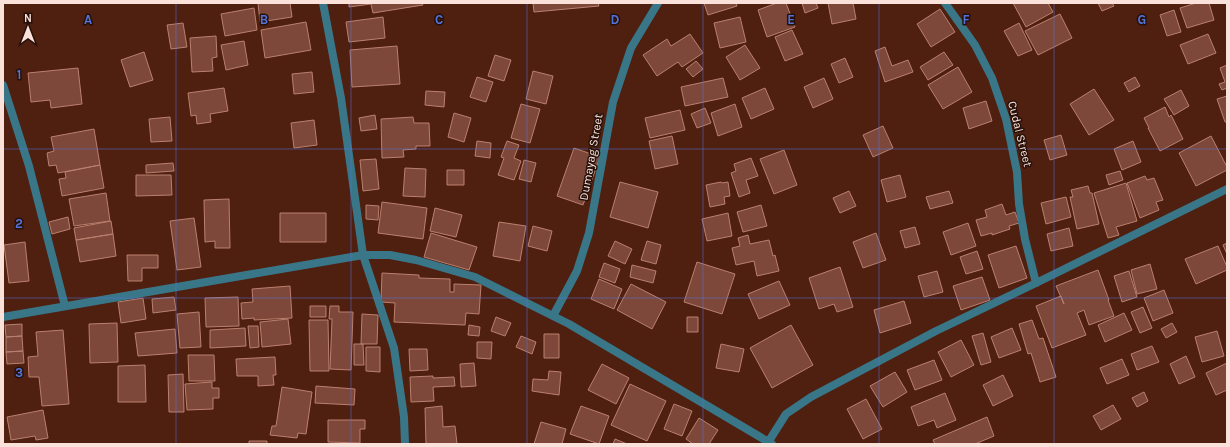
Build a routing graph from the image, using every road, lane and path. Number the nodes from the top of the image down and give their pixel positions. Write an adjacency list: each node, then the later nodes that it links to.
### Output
1 (323, 3): 6 (street)
2 (658, 3): 9 (street, Dumayag Street)
3 (945, 3): 7 (street, Cudal Street)
4 (3, 85): 8 (street)
5 (1227, 189): 7 (street)
6 (363, 254): 8 (street); 9 (street); 12 (street)
7 (1036, 284): 11 (street)
8 (65, 306): 10 (street)
9 (553, 316): 11 (street)
10 (3, 317)
11 (769, 443)
12 (405, 444)

